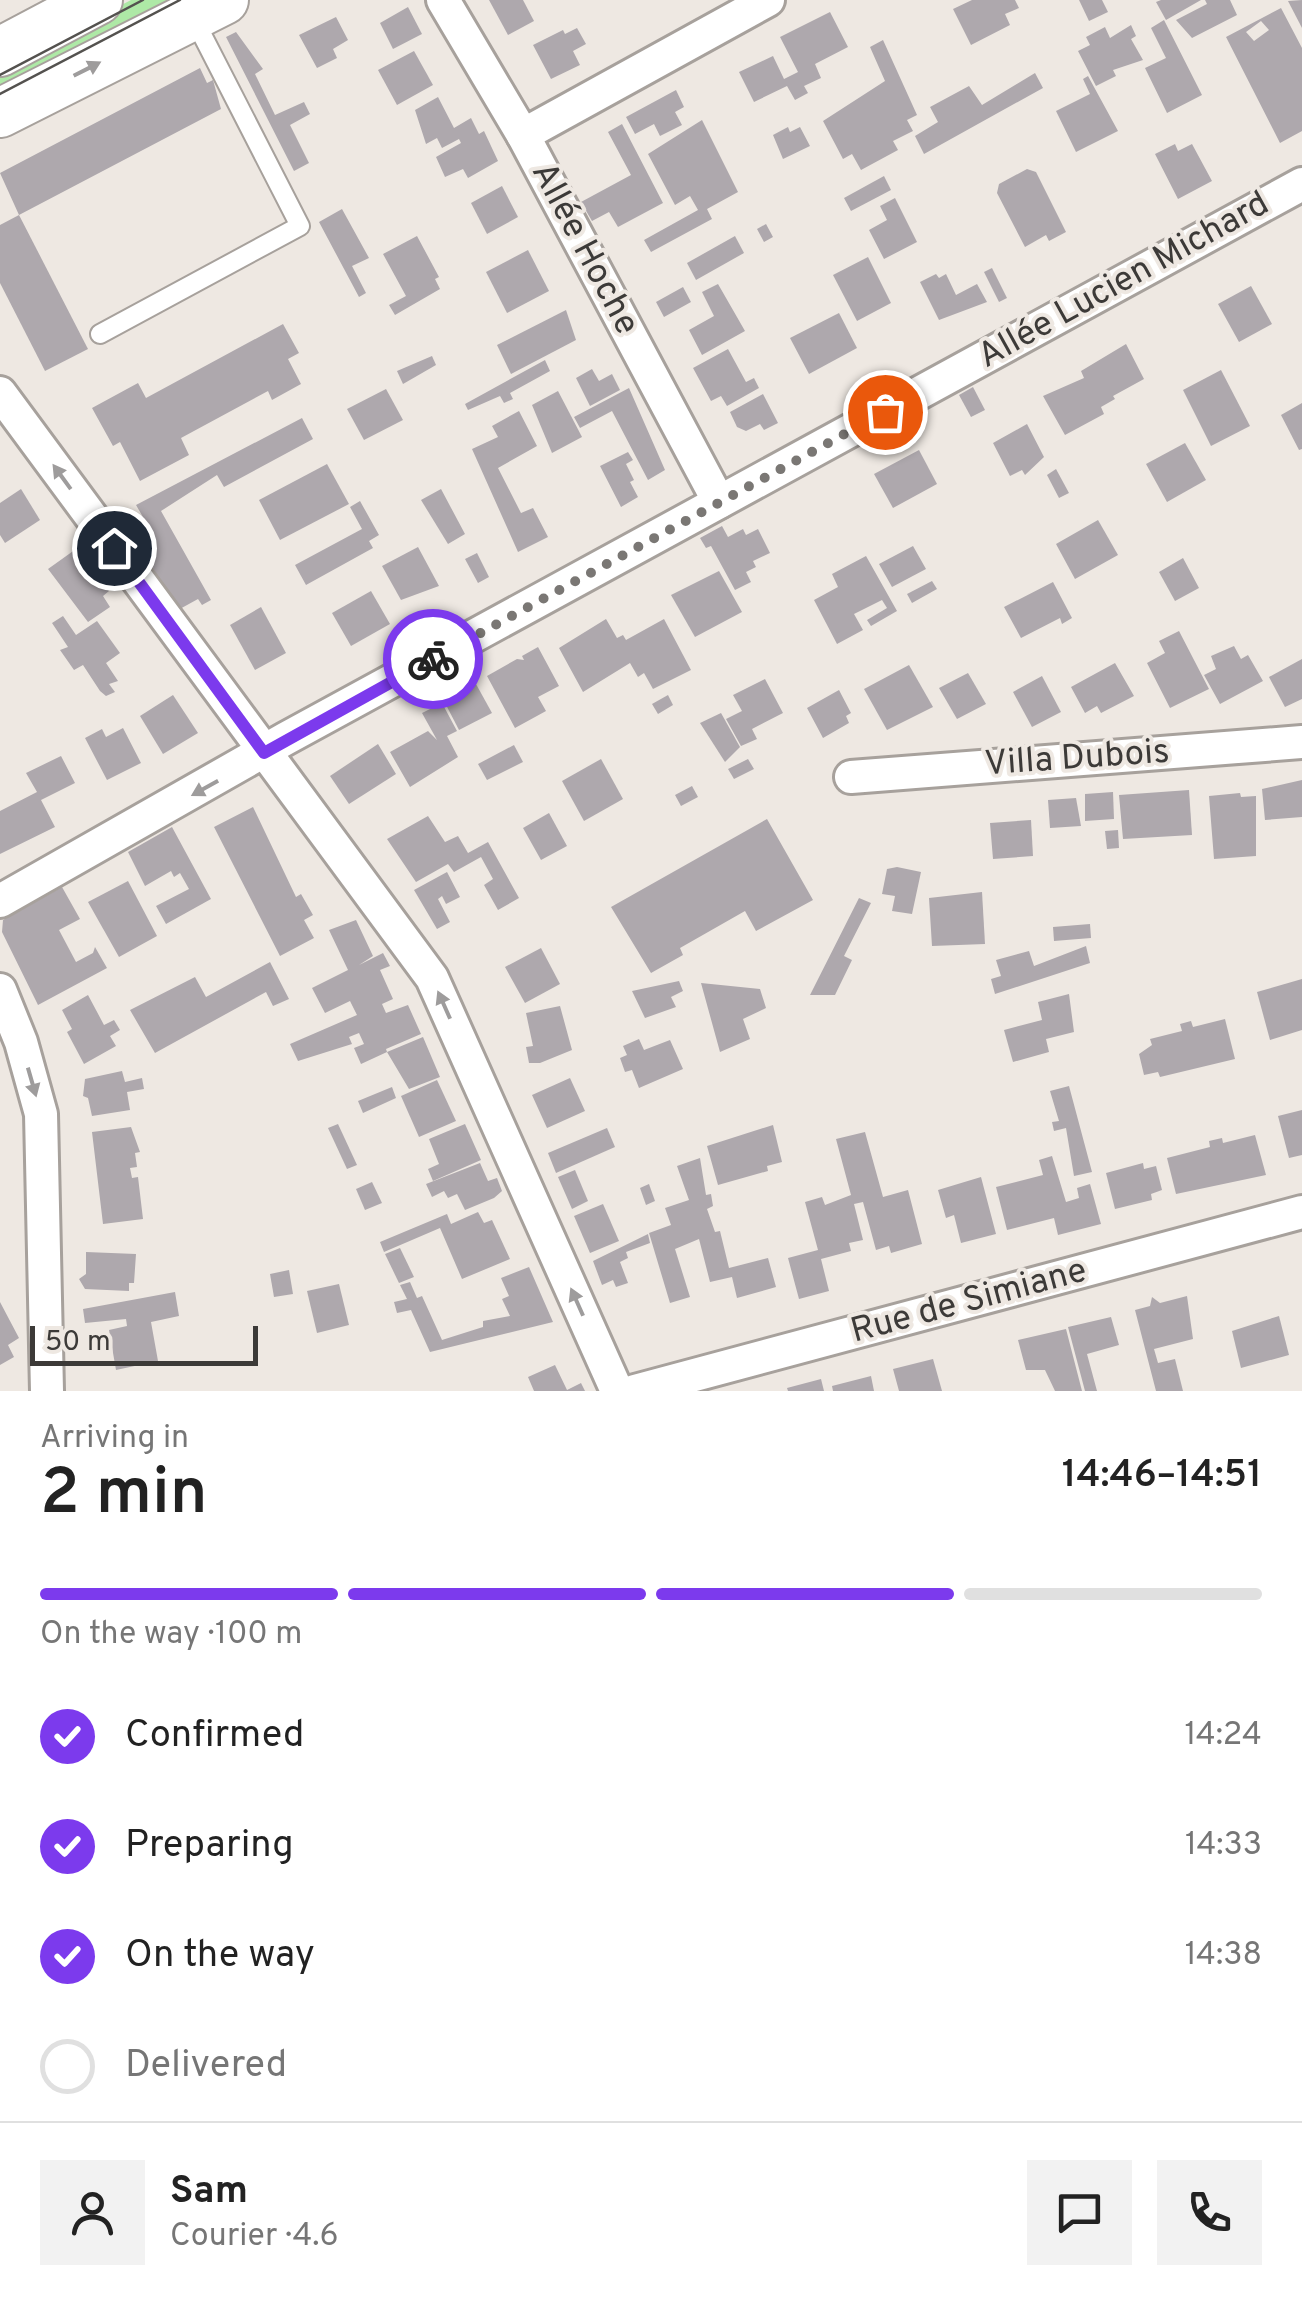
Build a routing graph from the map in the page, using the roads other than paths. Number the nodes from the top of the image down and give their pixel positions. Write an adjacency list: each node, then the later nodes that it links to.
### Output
1 (98, 0): 5 (main road)
2 (443, 0): 7 (street, Allée Hoche)
3 (768, 0): 7 (street)
4 (208, 8): 6 (main road, one-way to 4); 9 (lane)
5 (0, 52)
6 (0, 113)
7 (523, 135): 11 (street, Allée Hoche)
8 (1302, 184): 11 (street, Allée Lucien Michard)
9 (100, 334)
10 (0, 392): 13 (street, one-way to 10)
11 (719, 502): 13 (street, Allée Lucien Michard)
12 (1302, 742): 14 (street, Villa Dubois)
13 (264, 753): 15 (street, Allée Lucien Michard, one-way to 15); 19 (street, one-way to 13)
14 (851, 776)
15 (0, 900)
16 (0, 990): 18 (street, one-way to 18)
17 (1302, 1212): 20 (street, Rue de Simiane)
18 (48, 1391)
19 (617, 1391)
20 (635, 1391)

